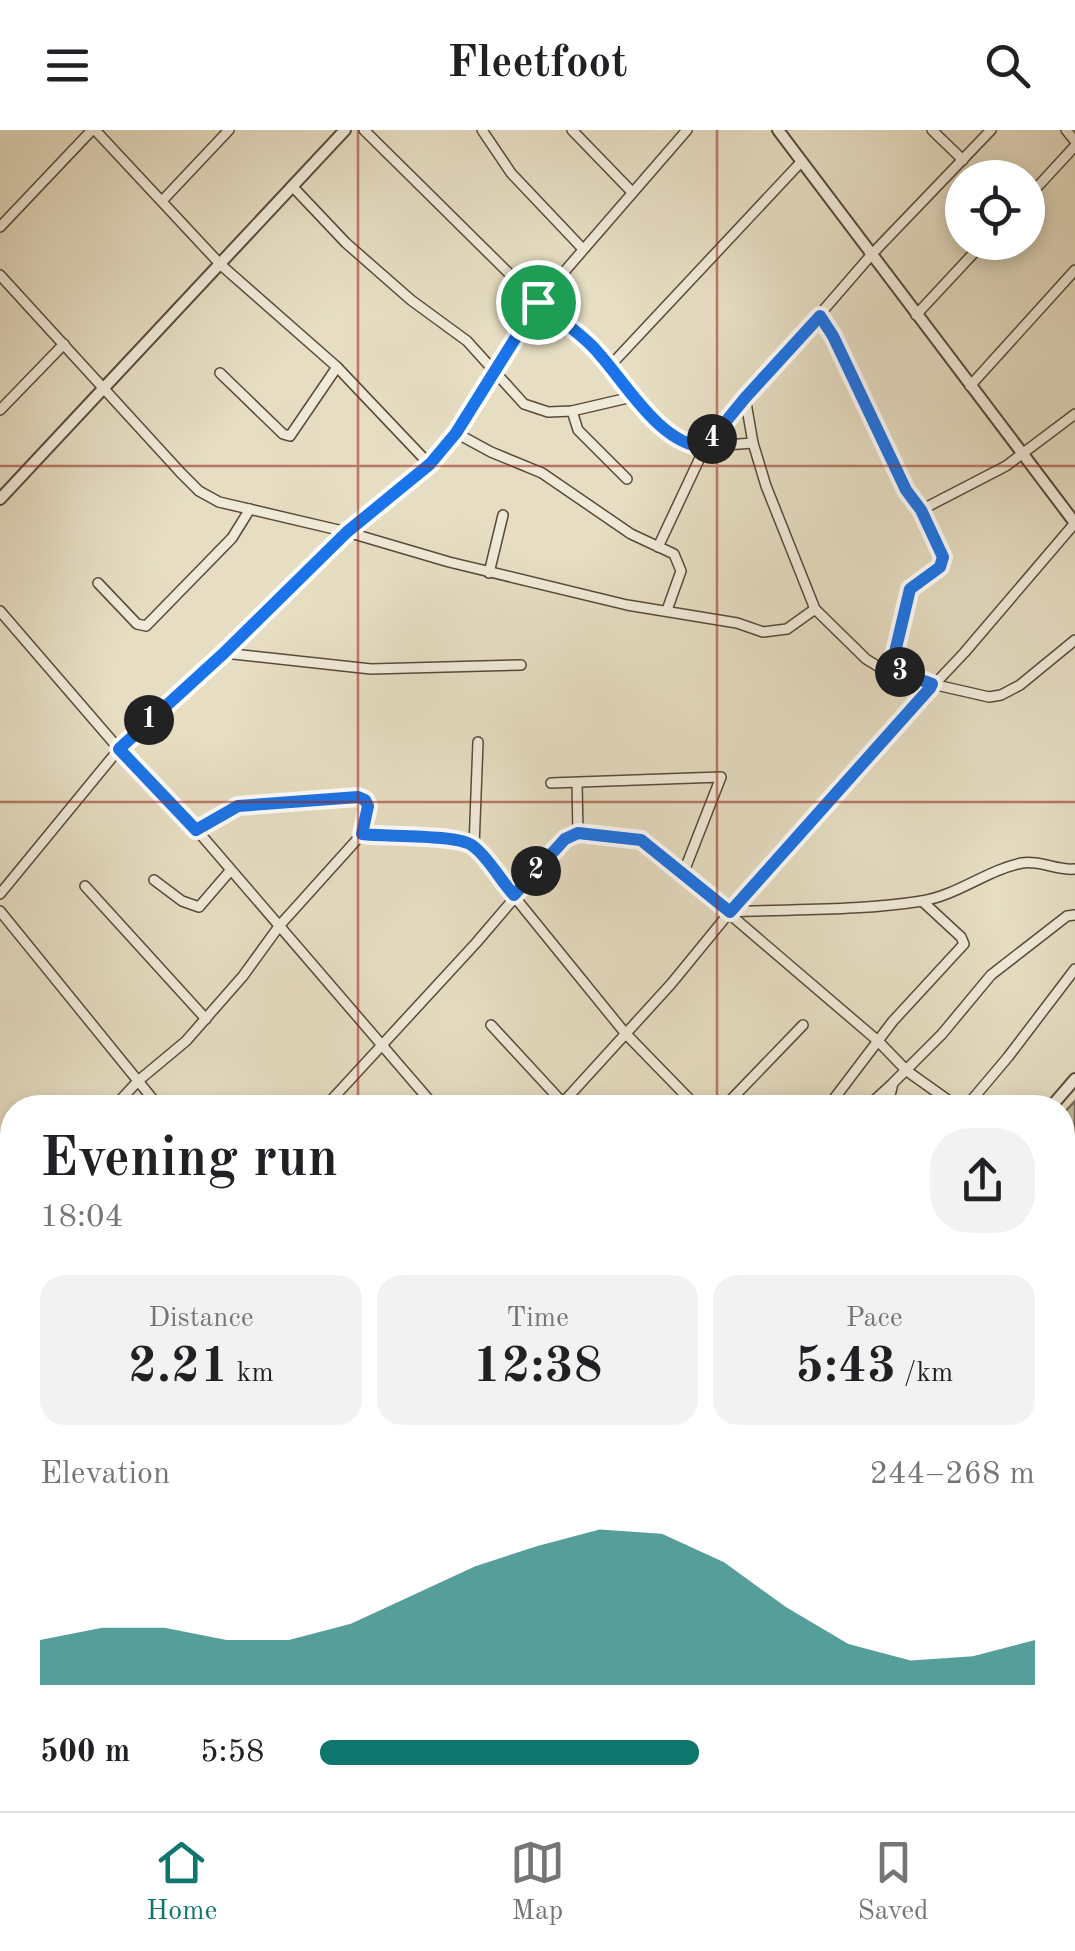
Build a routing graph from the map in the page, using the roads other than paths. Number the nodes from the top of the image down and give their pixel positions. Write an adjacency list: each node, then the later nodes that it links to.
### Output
1 (94, 130): 19 (street); 20 (street)
2 (229, 130): 19 (street)
3 (345, 130): 17 (street)
4 (364, 130): 27 (street)
5 (482, 130): 21 (street)
6 (572, 130): 18 (street)
7 (686, 130): 18 (street)
8 (778, 130): 14 (street)
9 (932, 130): 13 (street)
10 (991, 130): 13 (street)
11 (1066, 130): 12 (street)
12 (1075, 144): 15 (street)
13 (963, 160)
14 (802, 161): 22 (street); 32 (street)
15 (1045, 178)
16 (945, 179): 22 (street)
17 (292, 186): 24 (street); 33 (street)
18 (632, 192): 21 (street)
19 (162, 201): 24 (street)
20 (0, 227)
21 (582, 248): 27 (street)
22 (872, 254): 28 (street); 29 (street)
23 (967, 260): 28 (street)
24 (220, 264): 31 (street); 36 (street)
25 (1075, 270): 35 (street)
26 (0, 275): 30 (street)
27 (538, 302): 32 (street); 33 (street)
28 (916, 315): 35 (street)
29 (820, 316): 38 (street); 50 (street)
30 (64, 344): 36 (street); 39 (street)
31 (337, 367): 34 (street); 46 (street)
32 (609, 367): 37 (street)
33 (494, 369): 40 (street); 42 (street)
34 (220, 373)
35 (970, 386): 45 (street)
36 (104, 388): 48 (street); 49 (street)
37 (632, 397): 40 (street); 44 (street)
38 (745, 398): 43 (street); 44 (street)
39 (0, 410)
40 (572, 412): 47 (street)
41 (1075, 414): 45 (street)
42 (456, 433): 46 (street); 54 (street)
43 (753, 443): 44 (street); 57 (street)
44 (705, 447): 54 (street)
45 (1022, 455): 50 (street); 52 (street)
46 (430, 464): 53 (street)
47 (628, 479)
48 (0, 499)
49 (250, 509): 53 (street); 56 (street)
50 (921, 510): 63 (street)
51 (503, 515): 55 (street)
52 (1075, 523): 64 (street)
53 (347, 532): 55 (street); 61 (street)
54 (658, 548): 58 (street)
55 (489, 572): 58 (street)
56 (98, 583)
57 (815, 609): 58 (street); 63 (street)
58 (668, 610)
59 (0, 612): 66 (street)
60 (1075, 640): 64 (street)
61 (224, 653): 62 (street); 66 (street)
62 (522, 665)
63 (891, 669): 64 (street)
64 (932, 684): 82 (street)
65 (478, 742): 72 (street)
66 (119, 749): 69 (street); 78 (street)
67 (577, 782): 68 (street); 70 (street); 75 (street)
68 (551, 783)
69 (196, 830): 71 (street); 74 (street)
70 (578, 833): 75 (street); 79 (street)
71 (362, 834): 72 (street); 84 (street)
72 (474, 847): 79 (street)
73 (1075, 869): 80 (street)
74 (230, 870): 76 (street); 84 (street)
75 (683, 874): 82 (street)
76 (154, 880)
77 (85, 886): 86 (street)
78 (0, 894)
79 (514, 895): 89 (street); 91 (street)
80 (922, 901): 82 (street); 90 (street)
81 (0, 911): 93 (street)
82 (730, 912): 89 (street); 90 (street)
83 (1075, 915): 92 (street)
84 (280, 926): 86 (street); 91 (street)
85 (1075, 969): 107 (street)
86 (206, 1018): 93 (street)
87 (491, 1025): 99 (street)
88 (803, 1025): 102 (street)
89 (625, 1033): 100 (street); 101 (street)
90 (878, 1041): 92 (street); 103 (street)
91 (382, 1044): 97 (street); 98 (street)
92 (907, 1071): 94 (street); 106 (street)
93 (138, 1080): 95 (street); 96 (street)
94 (893, 1084): 104 (street); 105 (street)
95 (125, 1095)
96 (150, 1095)
97 (336, 1095)
98 (425, 1095)
99 (551, 1095)
100 (569, 1095)
101 (684, 1095)
102 (736, 1095)
103 (837, 1095)
104 (881, 1095)
105 (890, 1095)
106 (943, 1095)
107 (974, 1095)

